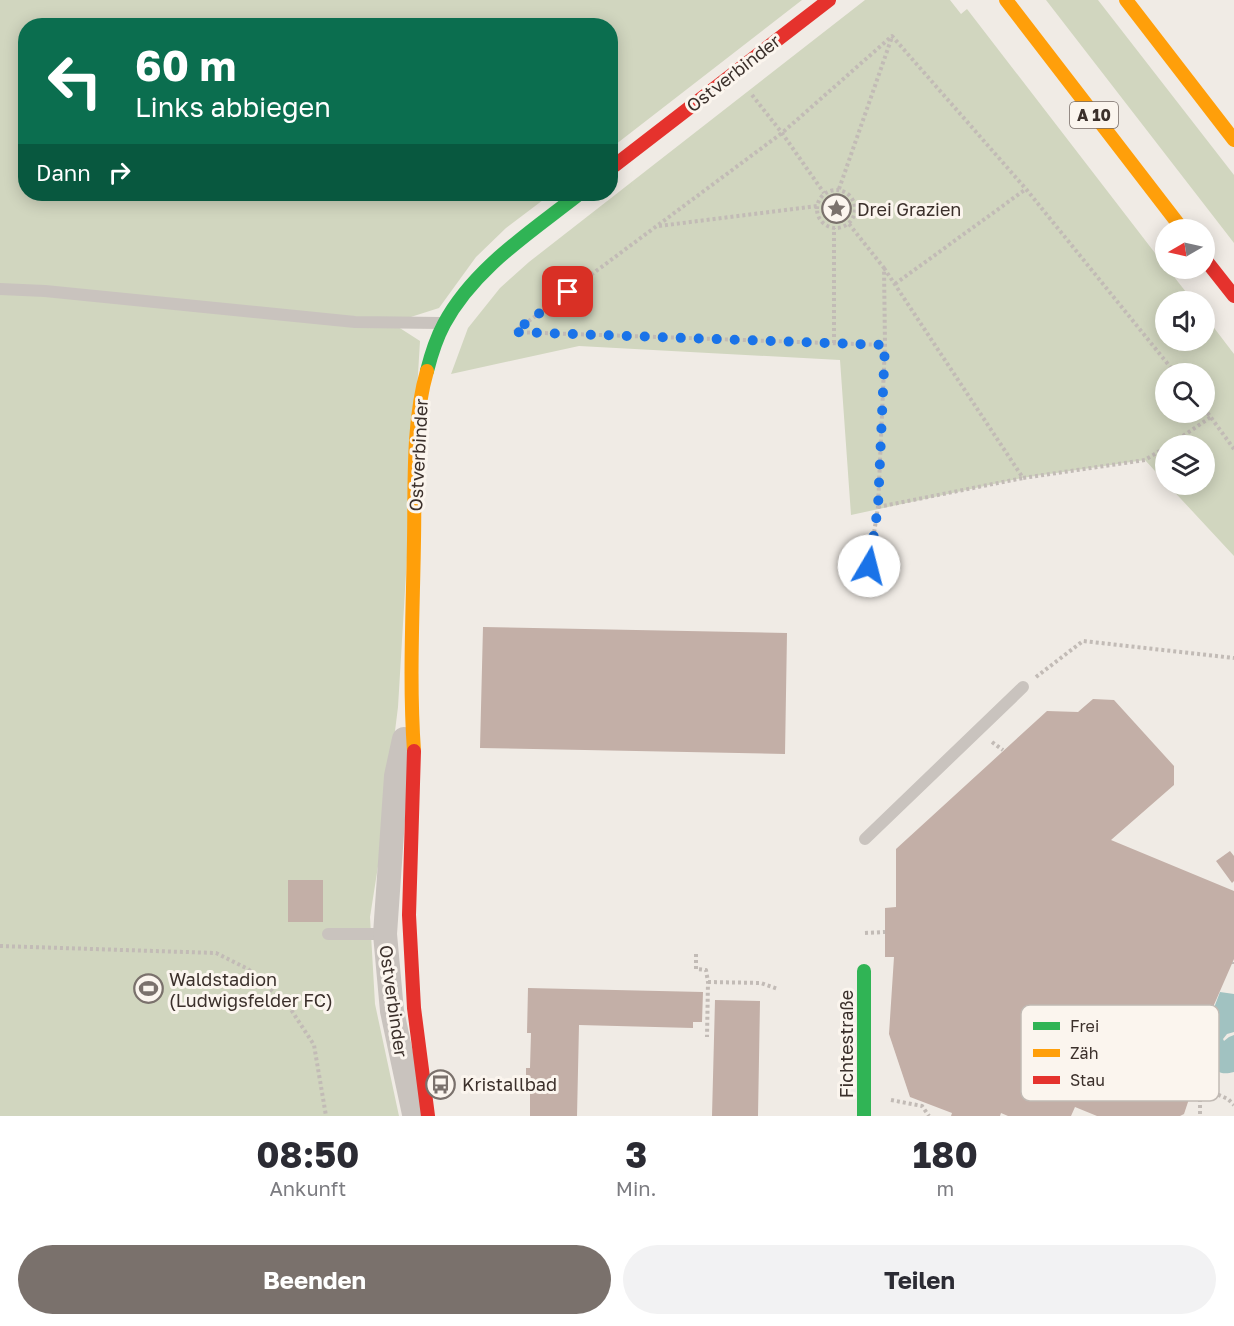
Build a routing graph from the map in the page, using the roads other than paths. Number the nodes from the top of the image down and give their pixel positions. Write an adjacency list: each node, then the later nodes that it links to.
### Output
1 (829, 0): 5 (main road, Ostverbinder)
2 (1006, 0): 7 (main road, A 10)
3 (1126, 0): 4 (main road)
4 (1234, 140)
5 (618, 163)
6 (570, 201): 11 (main road, Ostverbinder)
7 (1175, 219)
8 (1215, 272): 10 (main road)
9 (0, 289): 11 (lane)
10 (1234, 296)
11 (444, 323): 13 (main road, Ostverbinder)
12 (1023, 687): 14 (lane)
13 (411, 707): 16 (street, Ostverbinder); 19 (main road, Ostverbinder)
14 (865, 838)
15 (328, 934): 16 (lane)
16 (385, 934): 18 (street, Ostverbinder)
17 (864, 972): 20 (main road, Fichtestraße)
18 (414, 1116)
19 (428, 1116)
20 (864, 1116)

